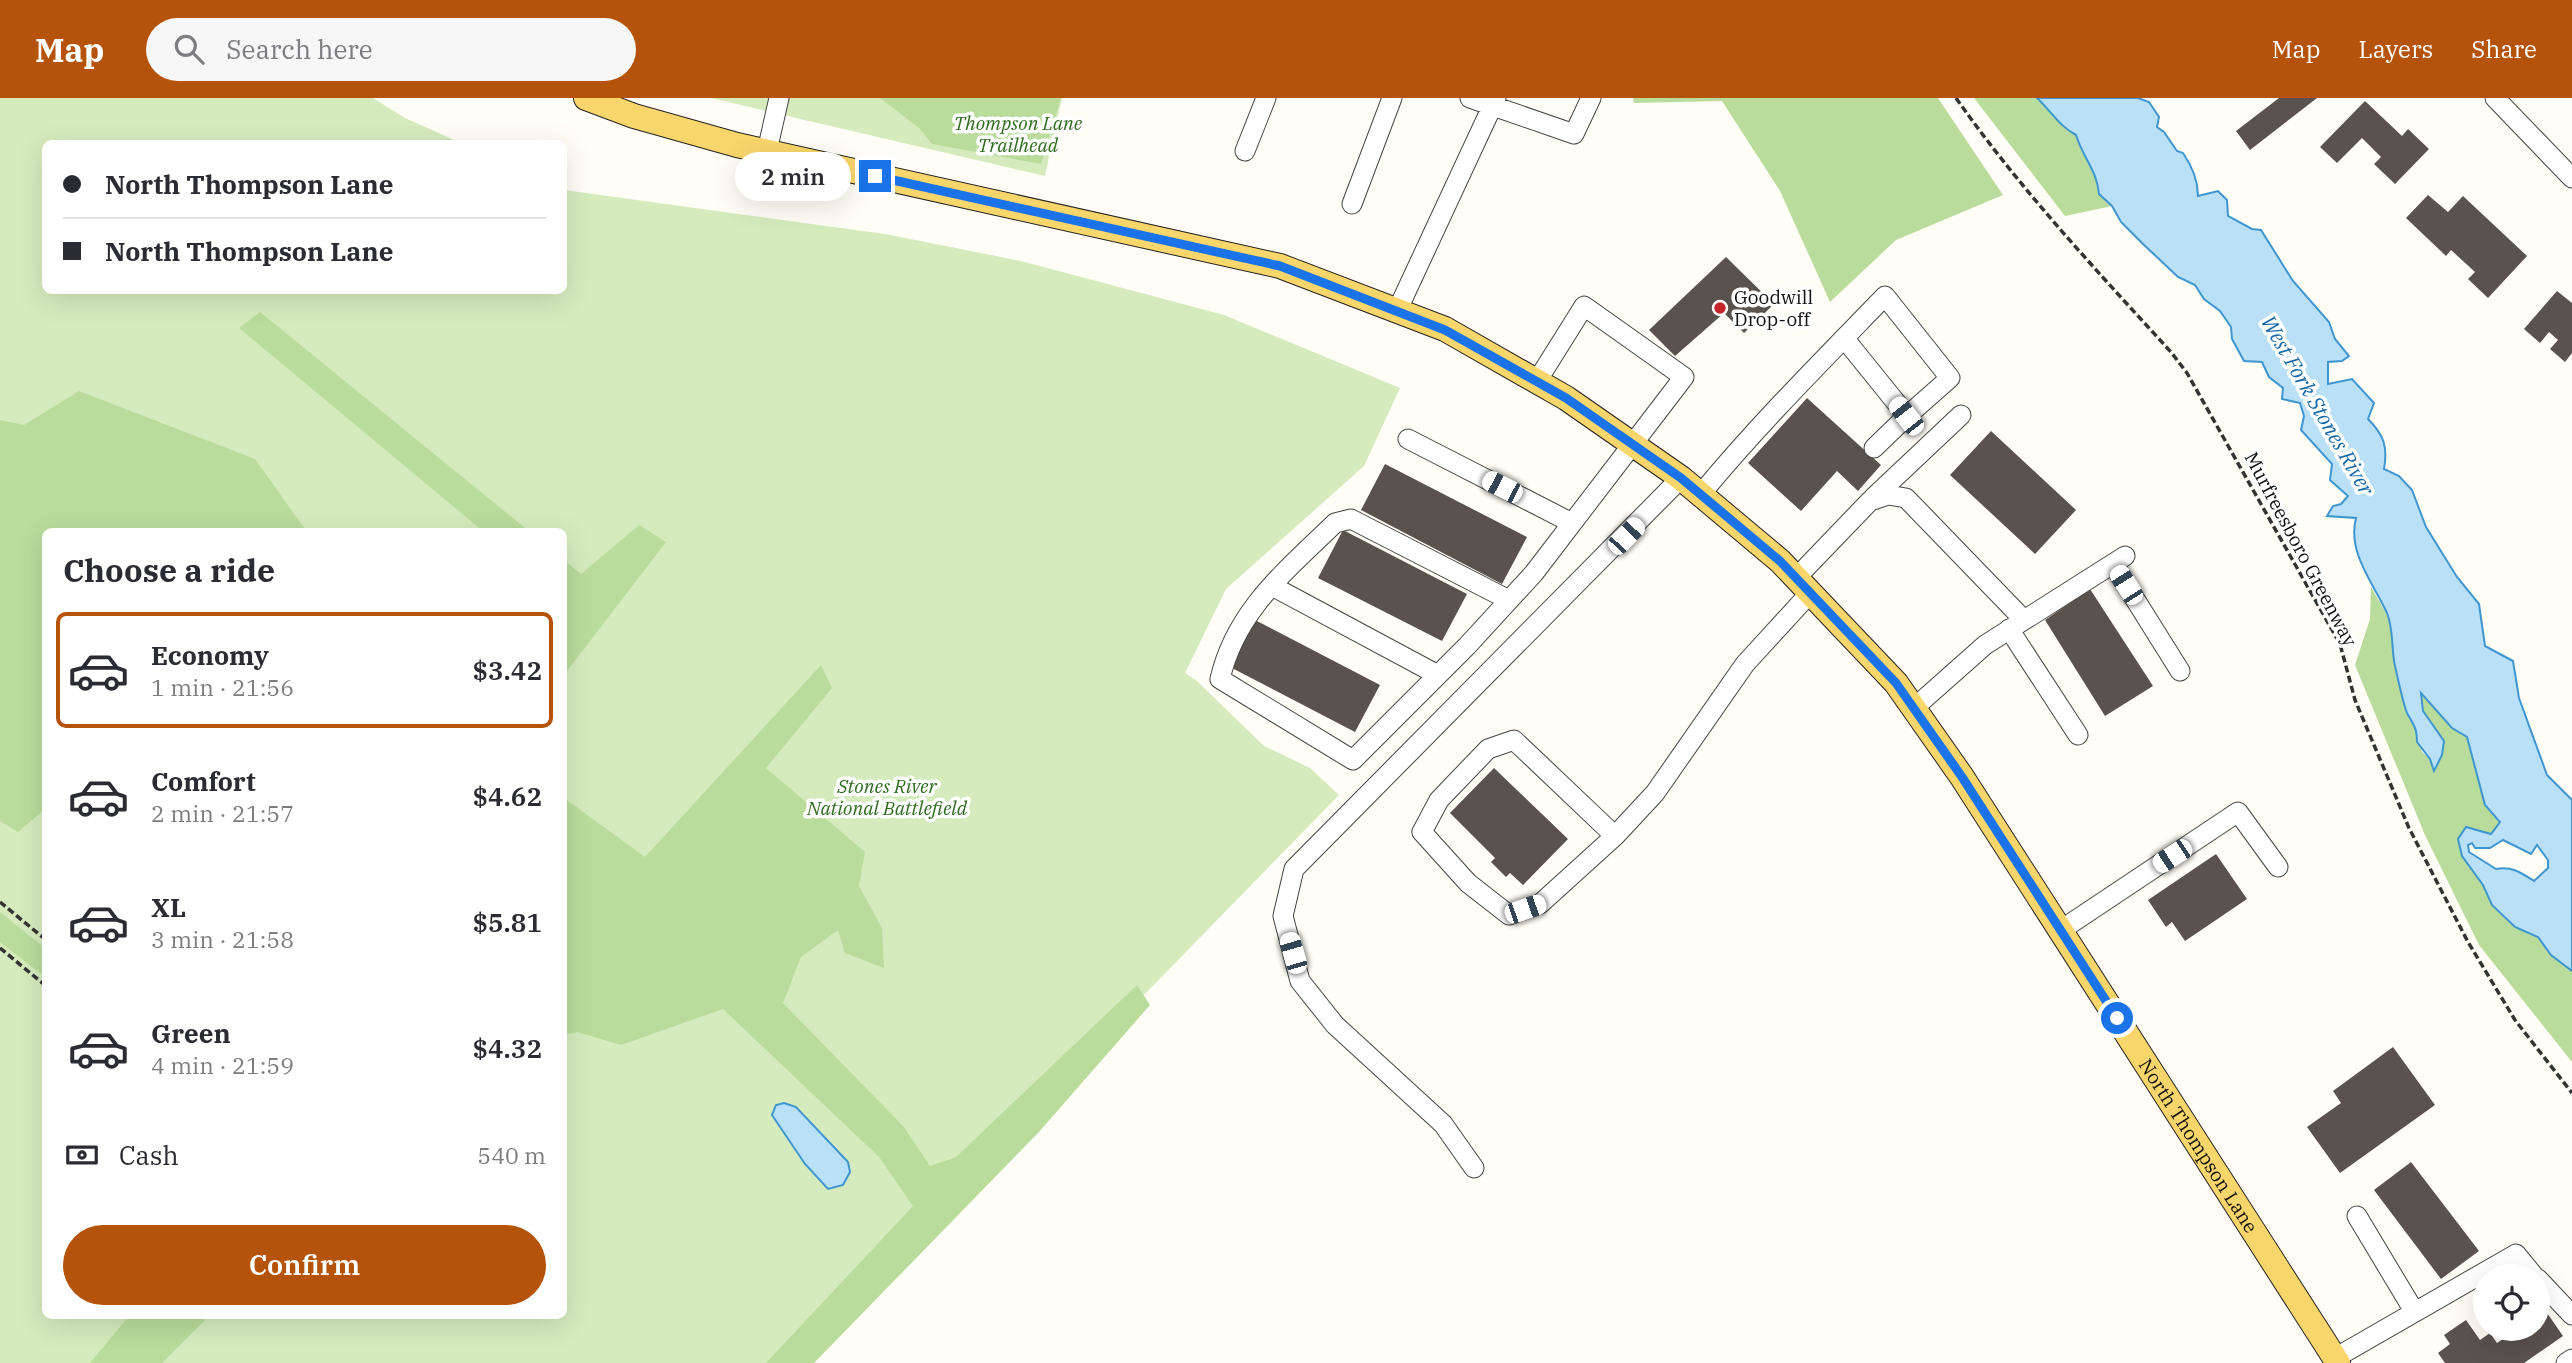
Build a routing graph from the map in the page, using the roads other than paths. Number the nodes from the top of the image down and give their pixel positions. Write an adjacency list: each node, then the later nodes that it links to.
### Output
1 (586, 98): 9 (main road, North Thompson Lane)
2 (779, 98): 9 (street)
3 (1266, 98): 10 (street)
4 (1392, 98): 12 (street)
5 (1470, 98): 8 (street)
6 (1591, 98): 8 (street)
7 (2495, 98): 11 (street)
8 (1494, 103): 13 (street)
9 (767, 151): 13 (main road, North Thompson Lane)
10 (1245, 151)
11 (2572, 178)
12 (1352, 204)
13 (1397, 311): 15 (main road, North Thompson Lane)
14 (1844, 338): 17 (street); 17 (street); 22 (street)
15 (1537, 381): 19 (main road, North Thompson Lane); 19 (street)
16 (1961, 415): 23 (street)
17 (1906, 416): 20 (street)
18 (1408, 439): 24 (street)
19 (1632, 444): 21 (main road, North Thompson Lane); 24 (street)
20 (1874, 448)
21 (1681, 478): 22 (main road, North Thompson Lane); 36 (street)
22 (1701, 494): 25 (main road, North Thompson Lane)
23 (1870, 501): 25 (street); 28 (street)
24 (1572, 523): 27 (street)
25 (1803, 585): 31 (main road, North Thompson Lane); 33 (street)
26 (1272, 586): 27 (street); 30 (street); 30 (street)
27 (1510, 600): 30 (street)
28 (2016, 624): 29 (street); 31 (street); 32 (street)
29 (2180, 671)
30 (1438, 675)
31 (1913, 708): 35 (main road, North Thompson Lane)
32 (2078, 735)
33 (1615, 836): 33 (street)
34 (2278, 867): 35 (street)
35 (2061, 930): 45 (main road, North Thompson Lane)
36 (1474, 1168)
37 (2357, 1216): 42 (street)
38 (2498, 1264): 39 (street)
39 (2524, 1264)
40 (2473, 1278): 42 (street)
41 (2550, 1292): 43 (street)
42 (2414, 1311): 45 (street)
43 (2572, 1315)
44 (2572, 1359): 46 (street)
45 (2337, 1360)
46 (2566, 1363)

